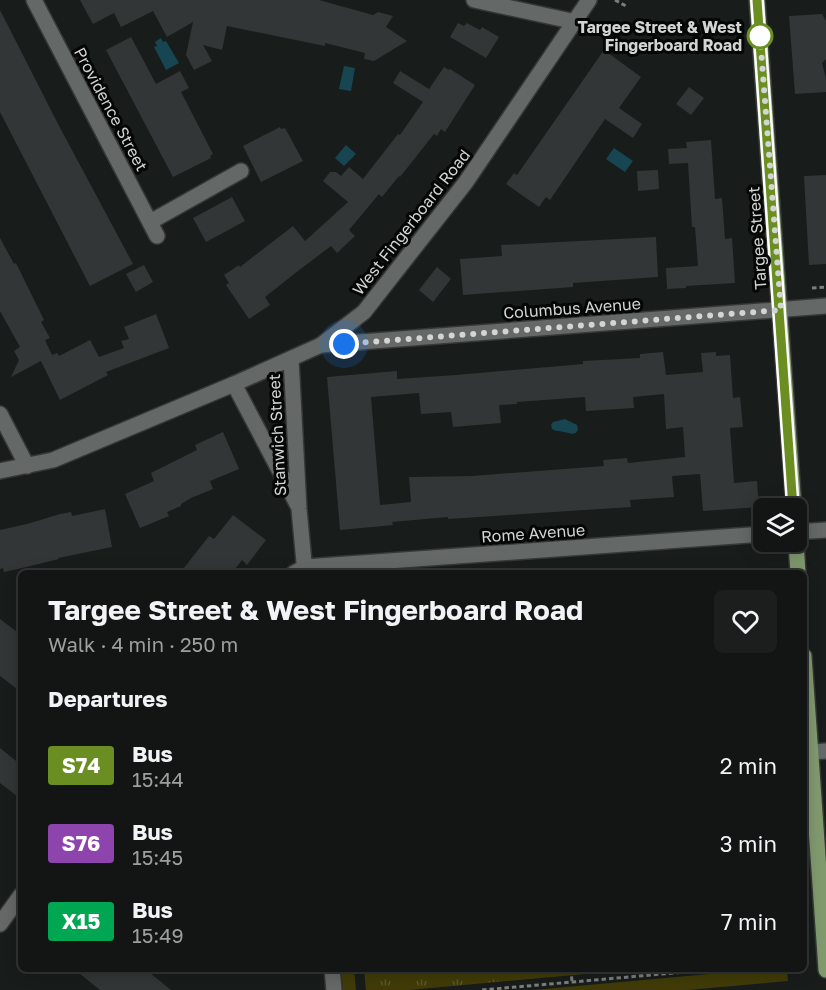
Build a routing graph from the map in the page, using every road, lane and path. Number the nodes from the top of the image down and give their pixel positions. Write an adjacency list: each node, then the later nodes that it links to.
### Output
1 (34, 0): 8 (street, Providence Street)
2 (474, 0): 7 (street)
3 (589, 0): 7 (street, West Fingerboard Road)
4 (615, 0): 6 (path)
5 (757, 0): 12 (main road, Targee Street)
6 (626, 6)
7 (576, 22): 13 (street, West Fingerboard Road)
8 (241, 171)
9 (826, 287): 10 (path)
10 (812, 288)
11 (826, 306): 12 (street, Columbus Avenue)
12 (781, 310): 13 (street, Columbus Avenue); 19 (main road, Targee Street)
13 (321, 345): 14 (street, West Fingerboard Road)
14 (291, 358): 15 (street, West Fingerboard Road); 20 (street, Stanwich Street)
15 (234, 384): 17 (street, West Fingerboard Road); 20 (street, Stanwich Street)
16 (0, 414): 17 (street)
17 (27, 466): 18 (street, West Fingerboard Road)
18 (0, 471)
19 (793, 498)
20 (299, 509): 25 (street, Stanwich Street)
21 (826, 530): 22 (street)
22 (807, 531)
23 (753, 535): 26 (street, Rome Avenue)
24 (797, 552): 27 (main road)
25 (301, 570)
26 (314, 570)
27 (798, 570)
28 (807, 675): 29 (main road)
29 (819, 752): 32 (main road)
30 (18, 899): 31 (street)
31 (0, 924)
32 (826, 970)
33 (332, 972): 37 (street)
34 (571, 972): 36 (path)
35 (685, 972): 36 (path)
36 (572, 982): 38 (path)
37 (334, 990)
38 (483, 990)

